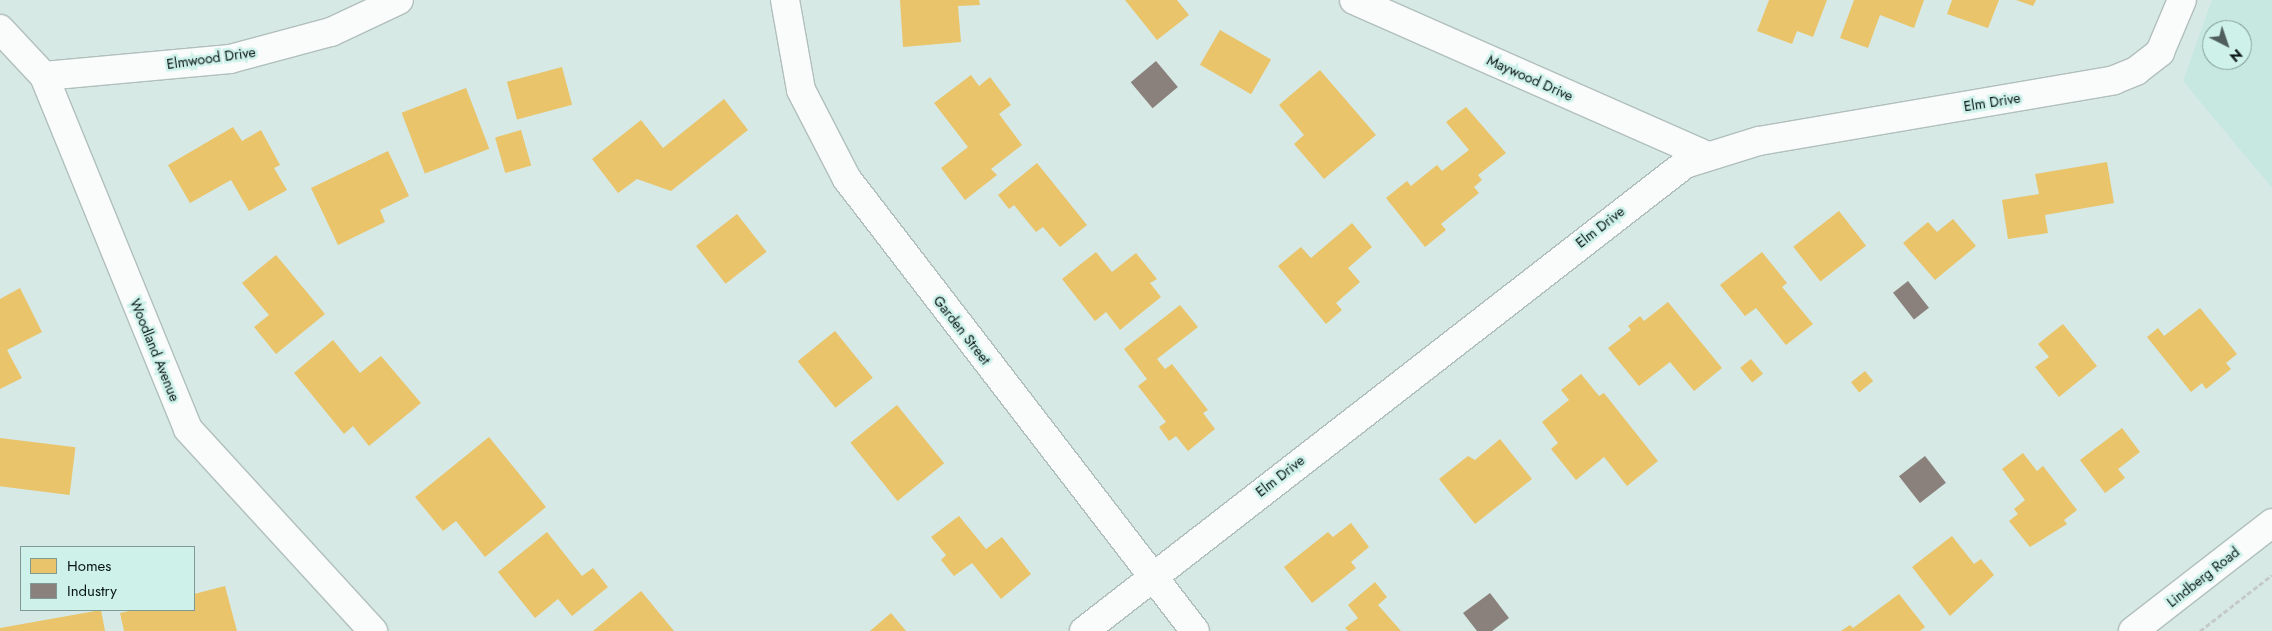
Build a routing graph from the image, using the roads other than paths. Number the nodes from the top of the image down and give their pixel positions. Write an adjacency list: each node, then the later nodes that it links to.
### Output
1 (399, 0): 6 (street, Elmwood Drive)
2 (785, 0): 9 (street, Garden Street)
3 (1354, 0): 7 (street, Maywood Drive)
4 (2182, 0): 7 (street, Elm Drive)
5 (0, 29): 6 (street, Woodland Avenue)
6 (44, 76): 10 (street, Woodland Avenue)
7 (1706, 155): 9 (street, Elm Drive)
8 (2272, 523): 13 (street, Lindberg Road)
9 (1152, 576): 11 (street, Elm Drive); 12 (street, Garden Street)
10 (373, 631)
11 (1084, 631)
12 (1195, 631)
13 (2133, 631)

